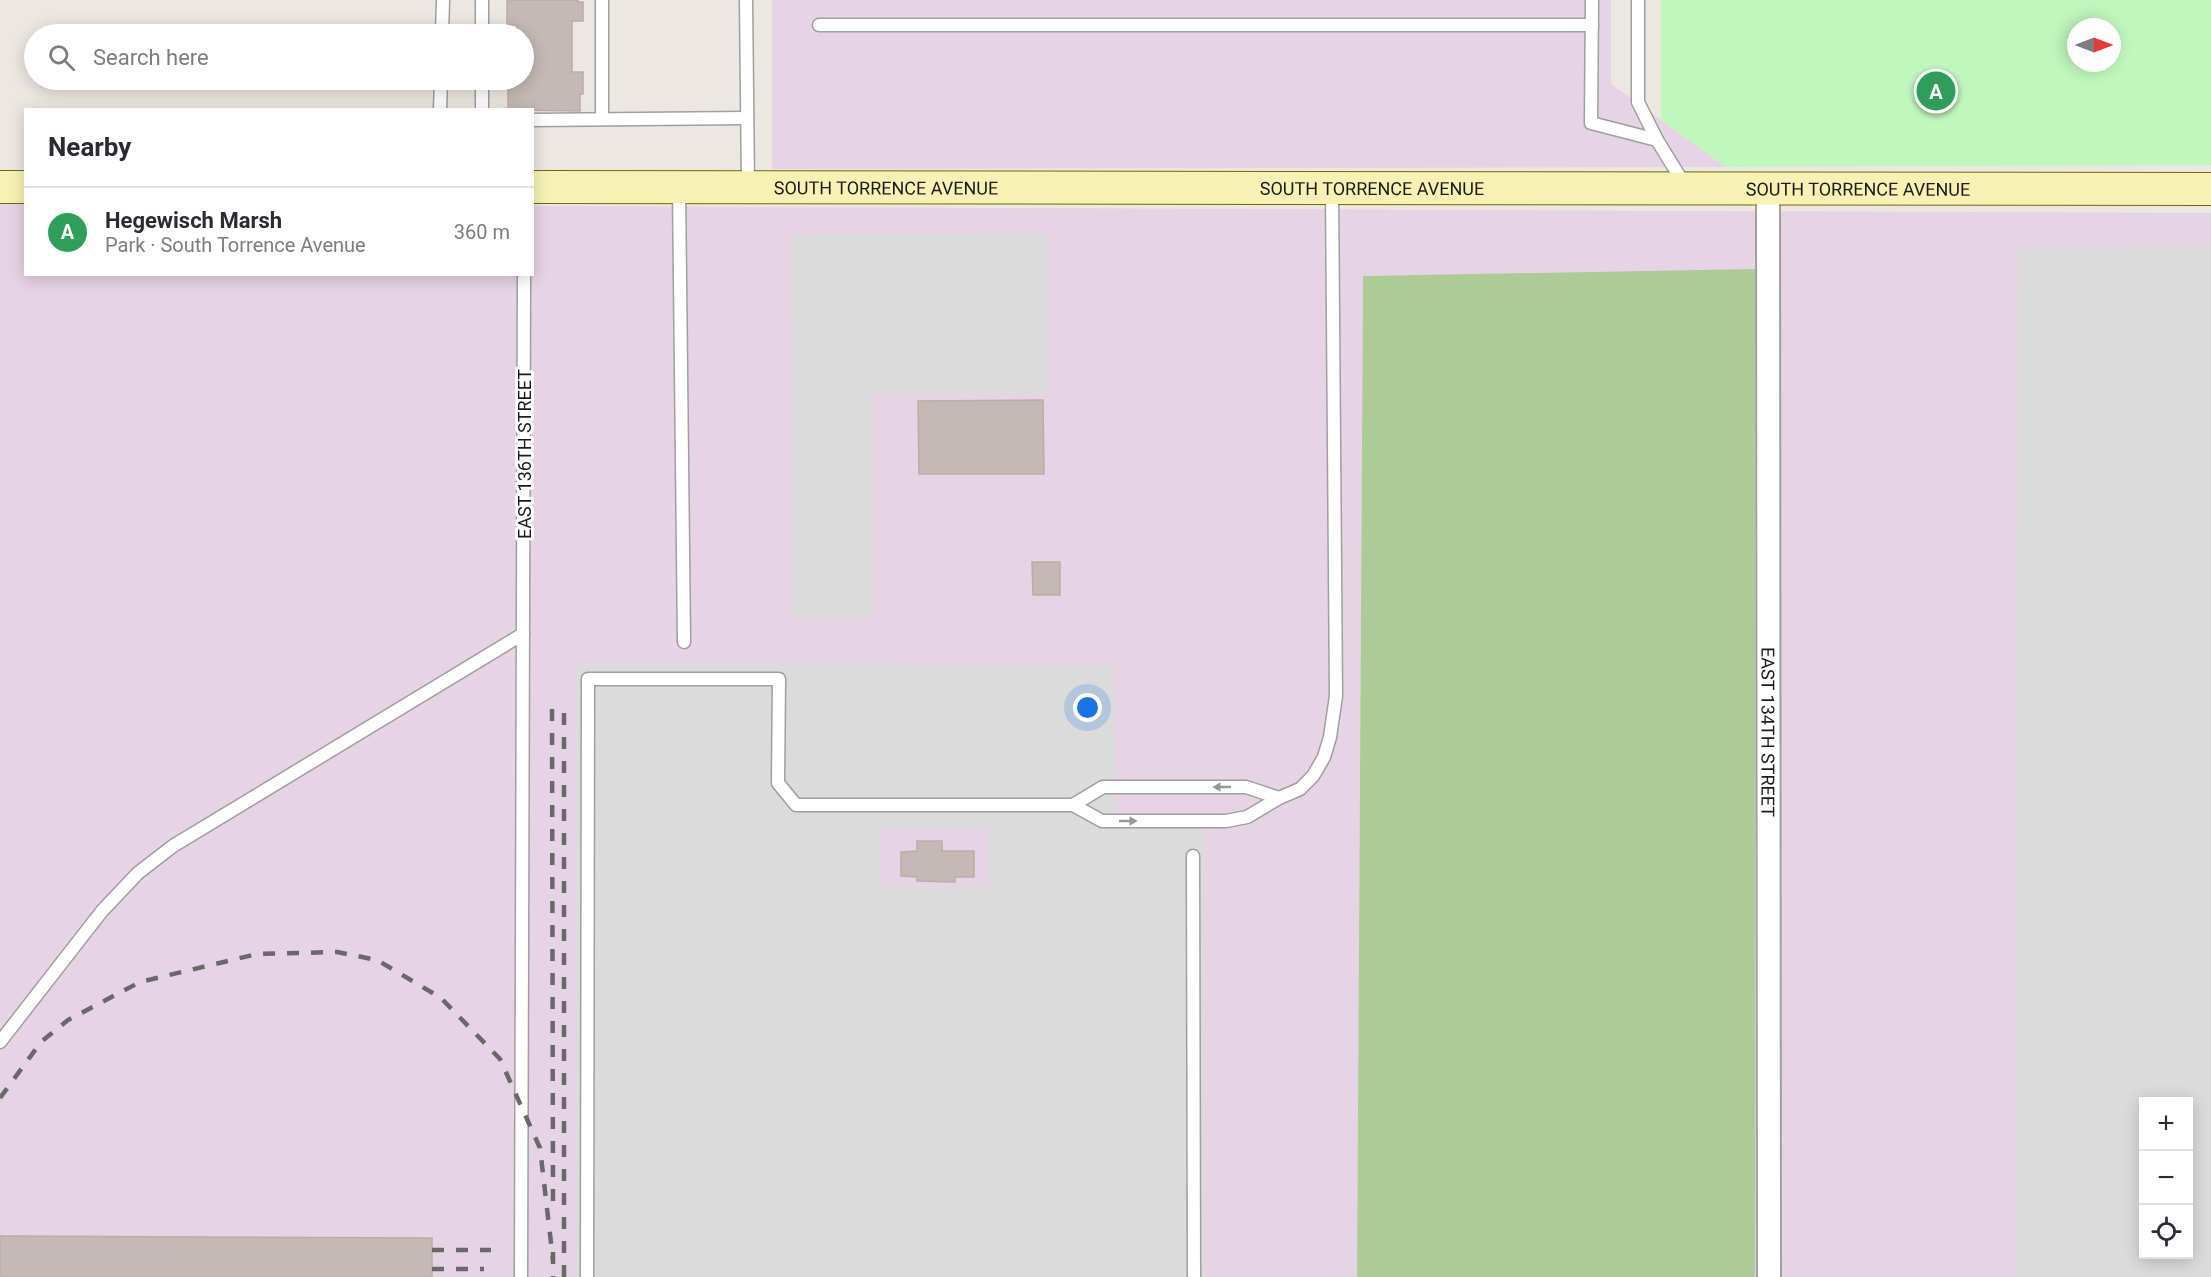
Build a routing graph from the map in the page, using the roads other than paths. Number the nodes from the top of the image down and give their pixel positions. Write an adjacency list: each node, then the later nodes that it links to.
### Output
1 (443, 0): 7 (lane)
2 (482, 0): 8 (lane)
3 (602, 0): 16 (lane)
4 (746, 0): 15 (lane)
5 (1592, 0): 10 (lane)
6 (1638, 0): 18 (lane)
7 (442, 24)
8 (482, 24)
9 (819, 25): 10 (lane)
10 (1592, 25): 18 (lane)
11 (441, 90): 13 (lane)
12 (482, 90): 14 (lane)
13 (440, 108)
14 (482, 108)
15 (747, 118): 16 (lane); 23 (lane)
16 (602, 119): 17 (lane)
17 (534, 120)
18 (1657, 140): 25 (lane)
19 (0, 187): 20 (main road)
20 (24, 187)
21 (534, 187): 22 (main road, SOUTH TORRENCE AVENUE)
22 (679, 187): 23 (main road, SOUTH TORRENCE AVENUE); 30 (lane)
23 (748, 187): 24 (main road, SOUTH TORRENCE AVENUE)
24 (1332, 188): 25 (main road, SOUTH TORRENCE AVENUE); 31 (lane)
25 (1687, 188): 26 (main road, SOUTH TORRENCE AVENUE)
26 (1768, 188): 27 (main road, SOUTH TORRENCE AVENUE); 38 (street, EAST 134TH STREET)
27 (2211, 189)
28 (524, 276): 29 (lane, EAST 136TH STREET)
29 (524, 634): 34 (lane); 35 (lane, EAST 136TH STREET)
30 (684, 642)
31 (1278, 798): 32 (lane, one-way to 32); 32 (lane, one-way to 31)
32 (1073, 805): 36 (lane)
33 (1193, 856): 37 (lane)
34 (0, 1042)
35 (521, 1277)
36 (587, 1277)
37 (1194, 1277)
38 (1769, 1277)

